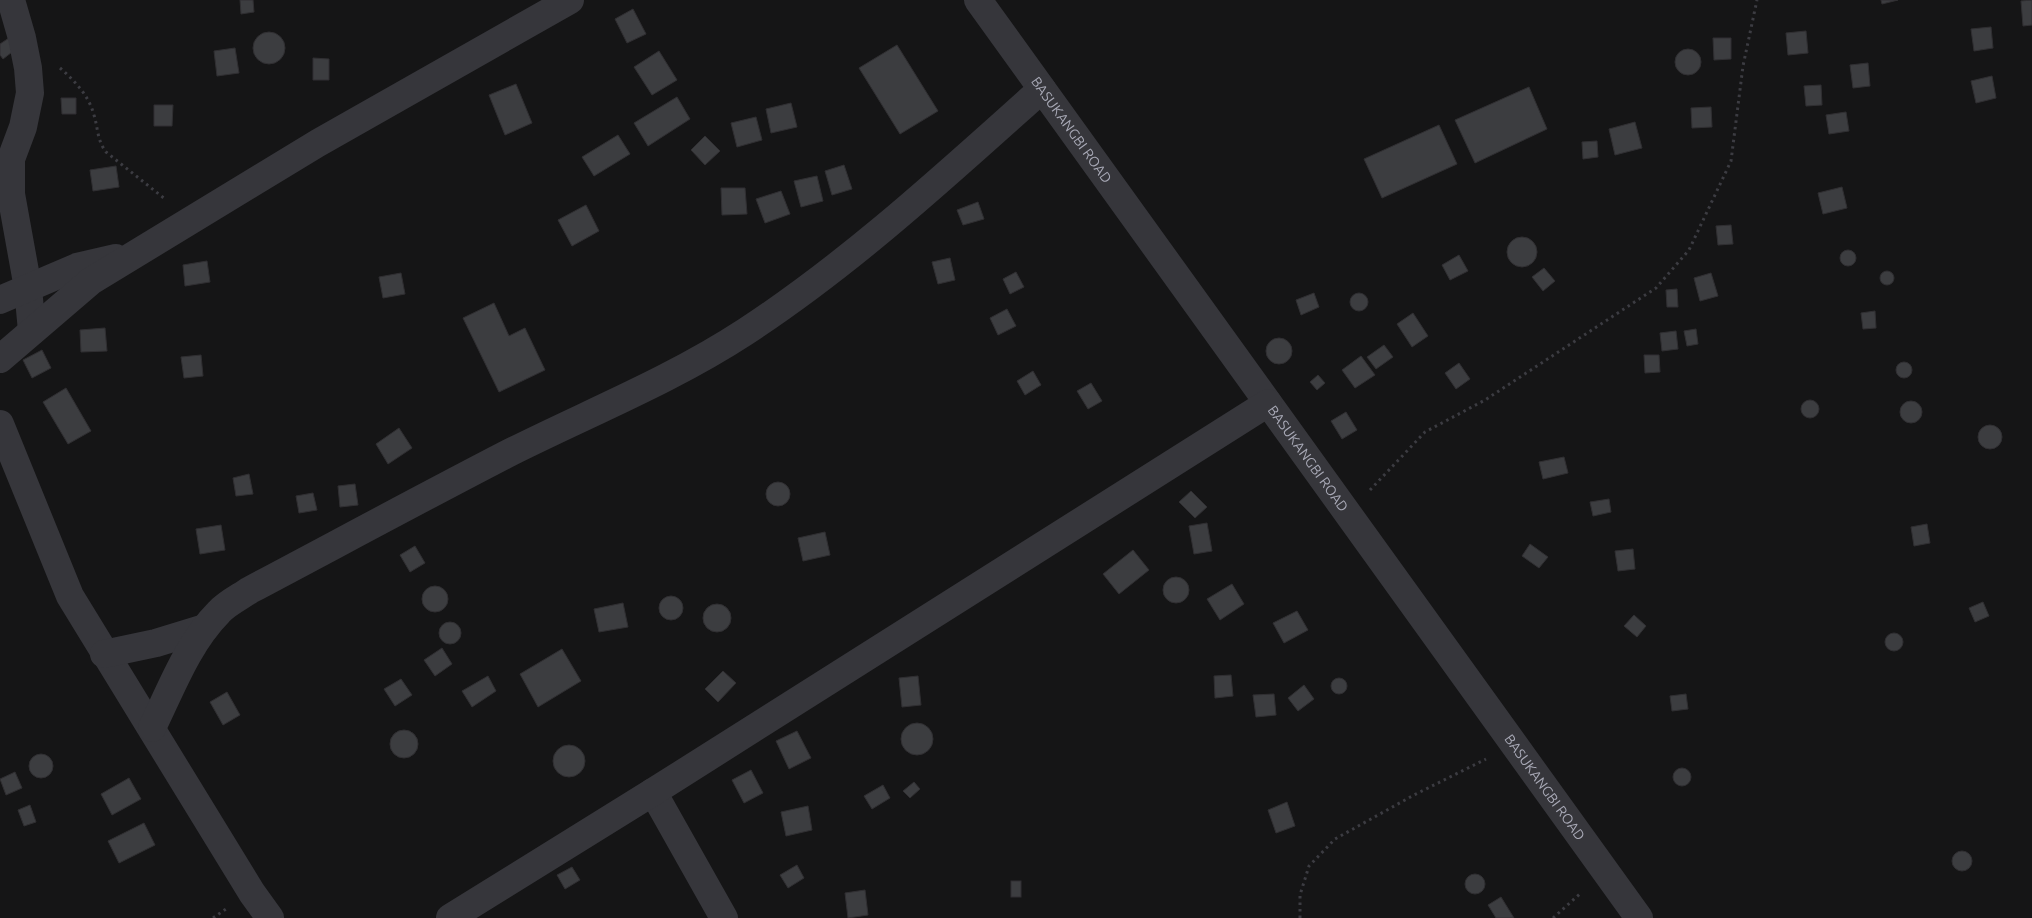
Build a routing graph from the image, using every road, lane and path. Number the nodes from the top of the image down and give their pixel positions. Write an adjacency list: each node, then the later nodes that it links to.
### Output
1 (12, 0): 5 (street)
2 (570, 0): 7 (street)
3 (978, 0): 6 (street, BASUKANGBI ROAD)
4 (1757, 0): 15 (path)
5 (22, 38): 7 (path); 9 (street)
6 (1042, 89): 13 (street, BASUKANGBI ROAD); 16 (street)
7 (193, 221): 8 (street)
8 (132, 256): 9 (street); 11 (street)
9 (28, 288): 10 (street); 11 (street)
10 (0, 300)
11 (32, 331): 12 (street)
12 (0, 359)
13 (1268, 403): 15 (street, BASUKANGBI ROAD); 20 (street)
14 (0, 424): 17 (street)
15 (1347, 513): 19 (street, BASUKANGBI ROAD)
16 (205, 628): 17 (street); 18 (street)
17 (104, 654): 18 (street)
18 (152, 728): 22 (street)
19 (1514, 746): 21 (street, BASUKANGBI ROAD); 25 (path)
20 (654, 792): 23 (street); 24 (street)
21 (1604, 872): 26 (path); 27 (street, BASUKANGBI ROAD)
22 (270, 918)
23 (450, 918)
24 (724, 918)
25 (1300, 918)
26 (1554, 918)
27 (1639, 918)

